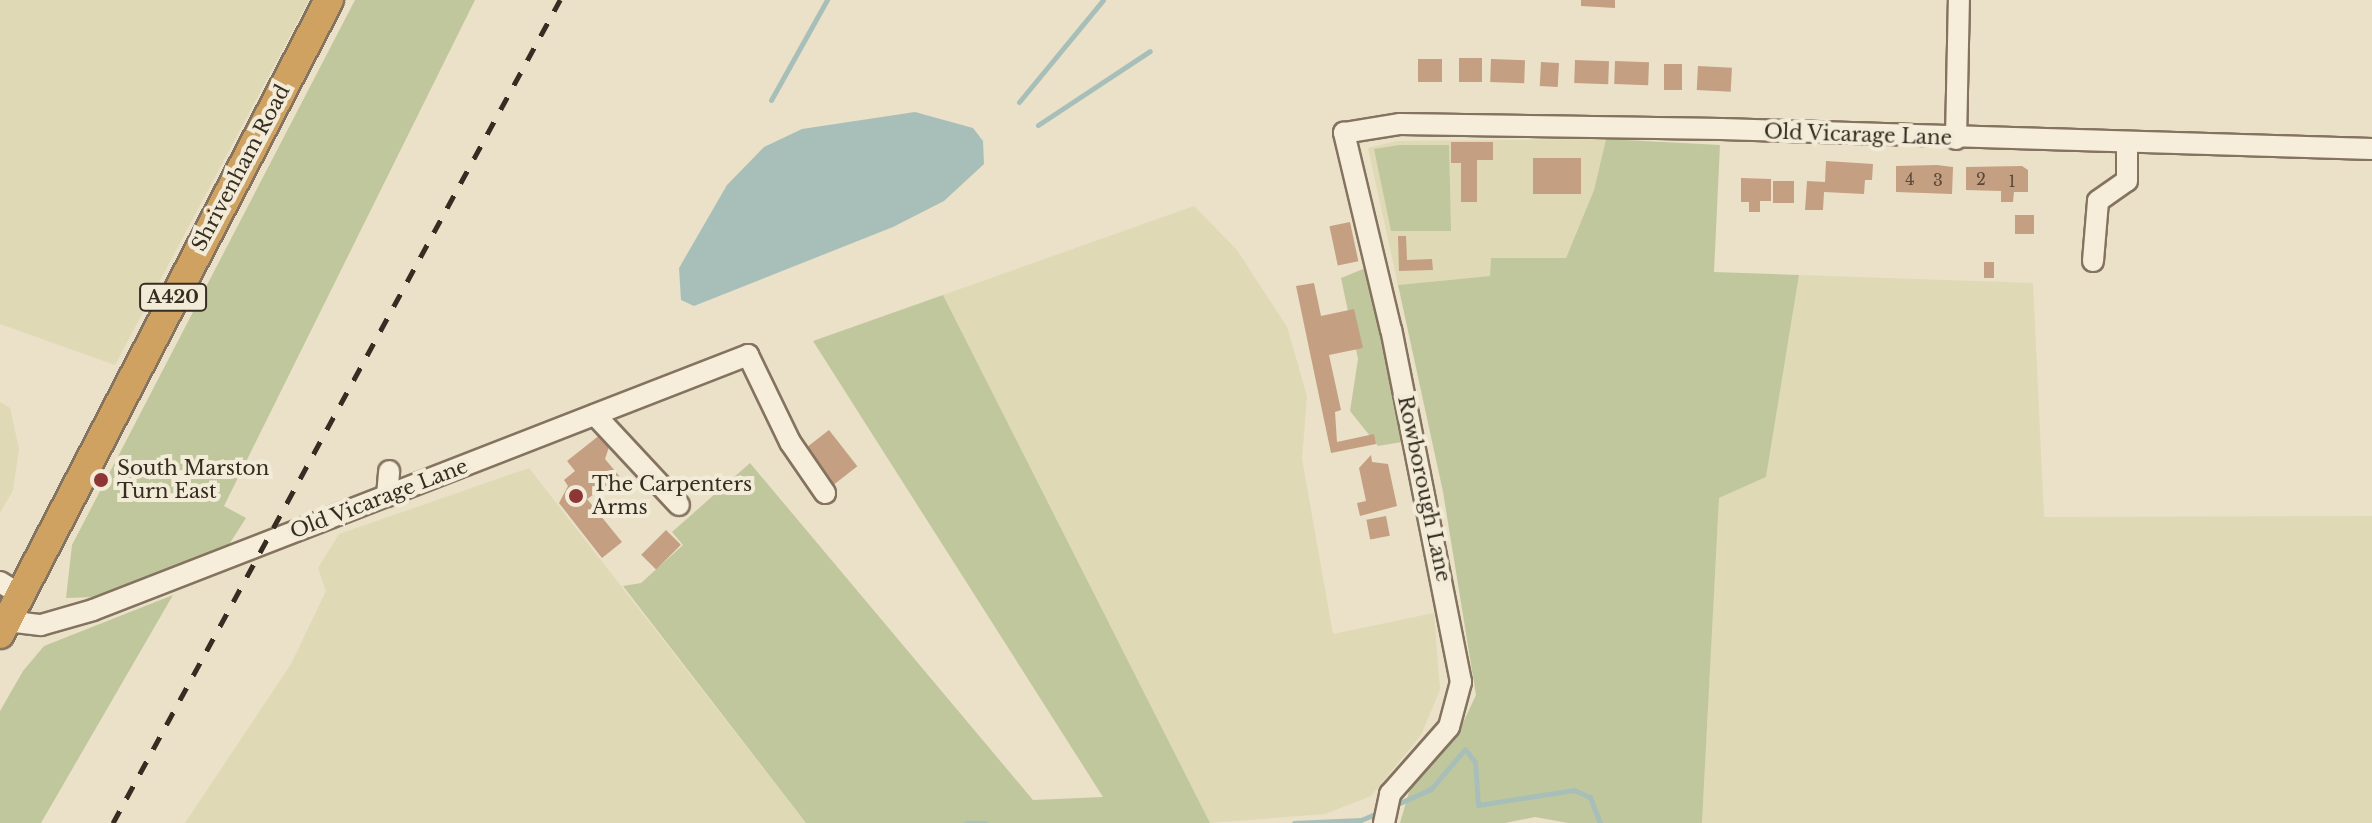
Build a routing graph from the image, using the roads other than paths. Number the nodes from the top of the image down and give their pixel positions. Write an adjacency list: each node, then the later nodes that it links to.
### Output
1 (329, 0): 13 (highway, Shrivenham Road / A420)
2 (1959, 0): 4 (street)
3 (1344, 133): 4 (street, Old Vicarage Lane); 15 (street, Rowborough Lane)
4 (1956, 139): 5 (street, Old Vicarage Lane)
5 (2127, 143): 6 (street, Old Vicarage Lane); 7 (street)
6 (2372, 149)
7 (2093, 261)
8 (595, 415): 10 (street, Old Vicarage Lane); 11 (street, Old Vicarage Lane); 12 (street)
9 (389, 471): 11 (street)
10 (825, 493)
11 (387, 496): 14 (street, Old Vicarage Lane)
12 (679, 505)
13 (10, 588): 14 (highway, Shrivenham Road / A420)
14 (4, 628)
15 (1384, 816)

